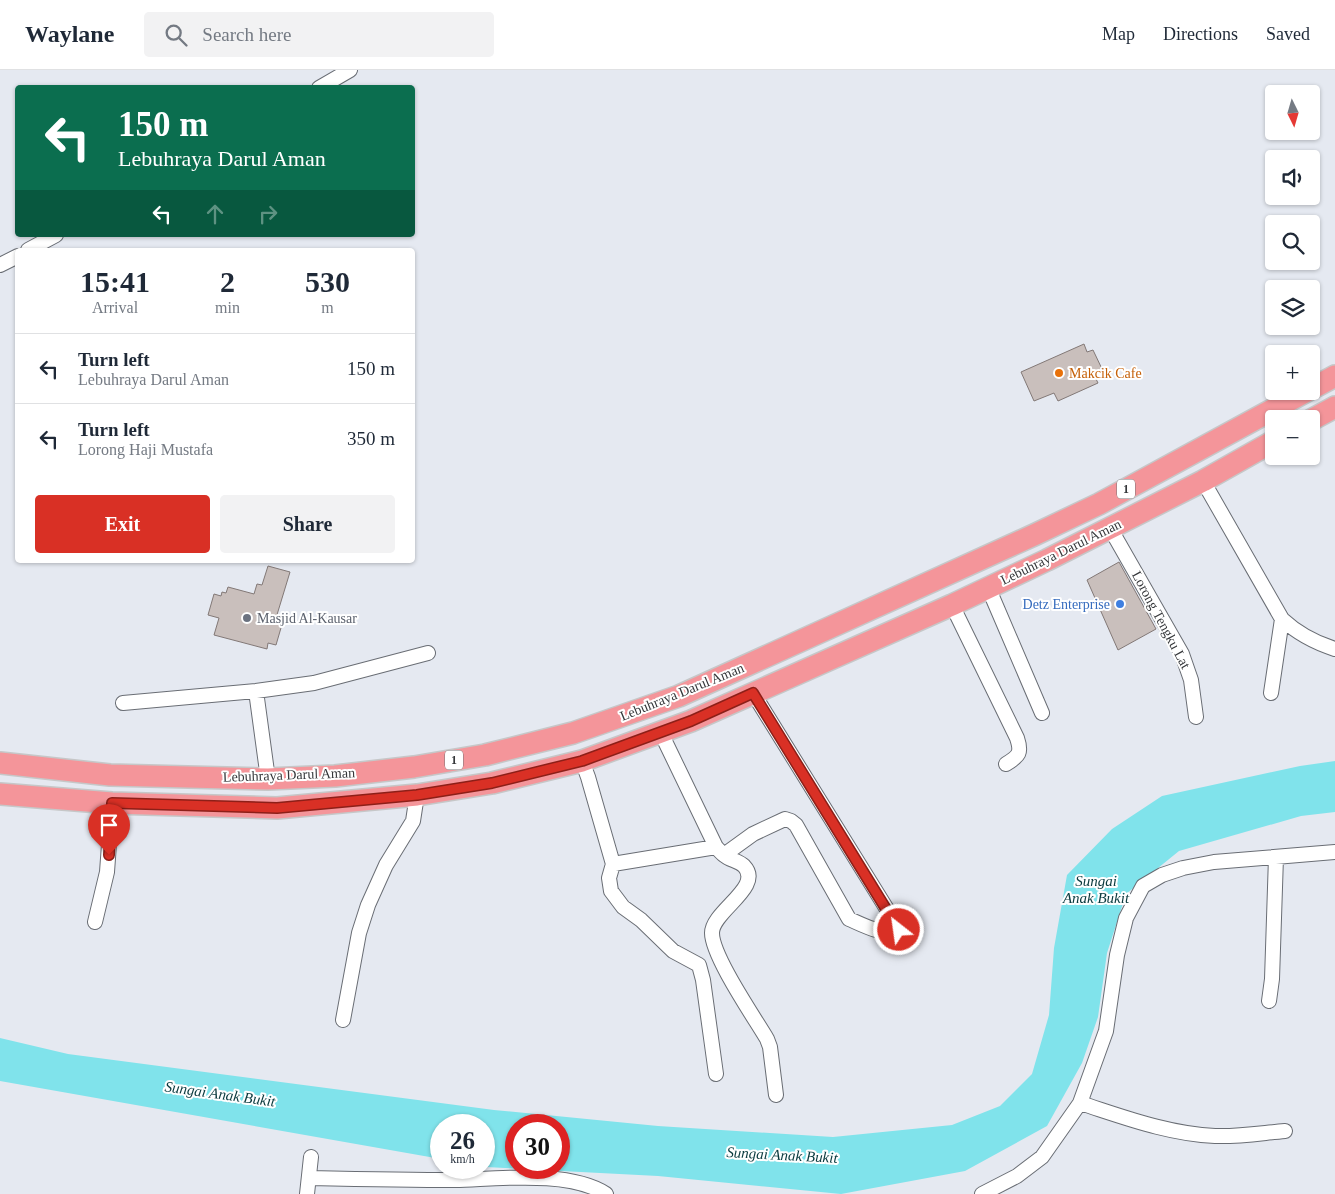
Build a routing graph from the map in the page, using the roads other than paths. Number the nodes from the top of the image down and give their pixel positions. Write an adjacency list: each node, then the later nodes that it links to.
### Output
1 (350, 70): 2 (street)
2 (324, 85)
3 (52, 237): 4 (street)
4 (32, 248)
5 (15, 258): 6 (street)
6 (0, 265)
7 (1335, 376): 8 (highway)
8 (1320, 384)
9 (1290, 400): 17 (highway, Lebuhraya Darul Aman / 1)
10 (1335, 407): 11 (highway)
11 (1320, 415)
12 (1265, 447): 13 (highway, Lebuhraya Darul Aman / 1)
13 (1203, 481): 14 (highway, Lebuhraya Darul Aman / 1); 19 (street)
14 (1110, 528): 15 (highway, Lebuhraya Darul Aman / 1); 29 (street, Lorong Tengku Lat)
15 (988, 587): 16 (highway, Lebuhraya Darul Aman / 1); 28 (street)
16 (952, 604): 18 (highway, Lebuhraya Darul Aman / 1); 33 (street)
17 (881, 606): 18 (highway); 20 (highway, Lebuhraya Darul Aman / 1)
18 (925, 616): 21 (highway, Lebuhraya Darul Aman / 1)
19 (1282, 619): 22 (street); 26 (street)
20 (826, 630): 21 (highway); 34 (highway, Lebuhraya Darul Aman / 1)
21 (869, 642): 25 (highway, Lebuhraya Darul Aman / 1)
22 (1335, 649)
23 (428, 654): 24 (street)
24 (256, 691): 27 (street); 34 (street)
25 (753, 693): 30 (highway, Lebuhraya Darul Aman / 1); 38 (street)
26 (1271, 693)
27 (123, 703)
28 (1042, 714)
29 (1196, 718)
30 (661, 733): 31 (highway, Lebuhraya Darul Aman / 1); 38 (street)
31 (582, 761): 36 (highway, Lebuhraya Darul Aman / 1); 41 (street)
32 (0, 764): 34 (highway, Lebuhraya Darul Aman / 1)
33 (1006, 764)
34 (268, 779)
35 (0, 794): 37 (highway, Lebuhraya Darul Aman / 1)
36 (417, 795): 37 (highway, Lebuhraya Darul Aman / 1); 44 (street)
37 (112, 803): 42 (street)
38 (720, 851): 41 (street); 46 (street)
39 (1335, 852): 40 (street)
40 (1276, 857): 43 (street); 47 (street)
41 (613, 864): 45 (street)
42 (95, 922)
43 (1269, 1001)
44 (343, 1020)
45 (716, 1074)
46 (776, 1095)
47 (1080, 1102): 48 (street); 53 (street)
48 (1285, 1131)
49 (311, 1158): 50 (street)
50 (309, 1178): 51 (street); 52 (street)
51 (307, 1194)
52 (606, 1194)
53 (982, 1194)

